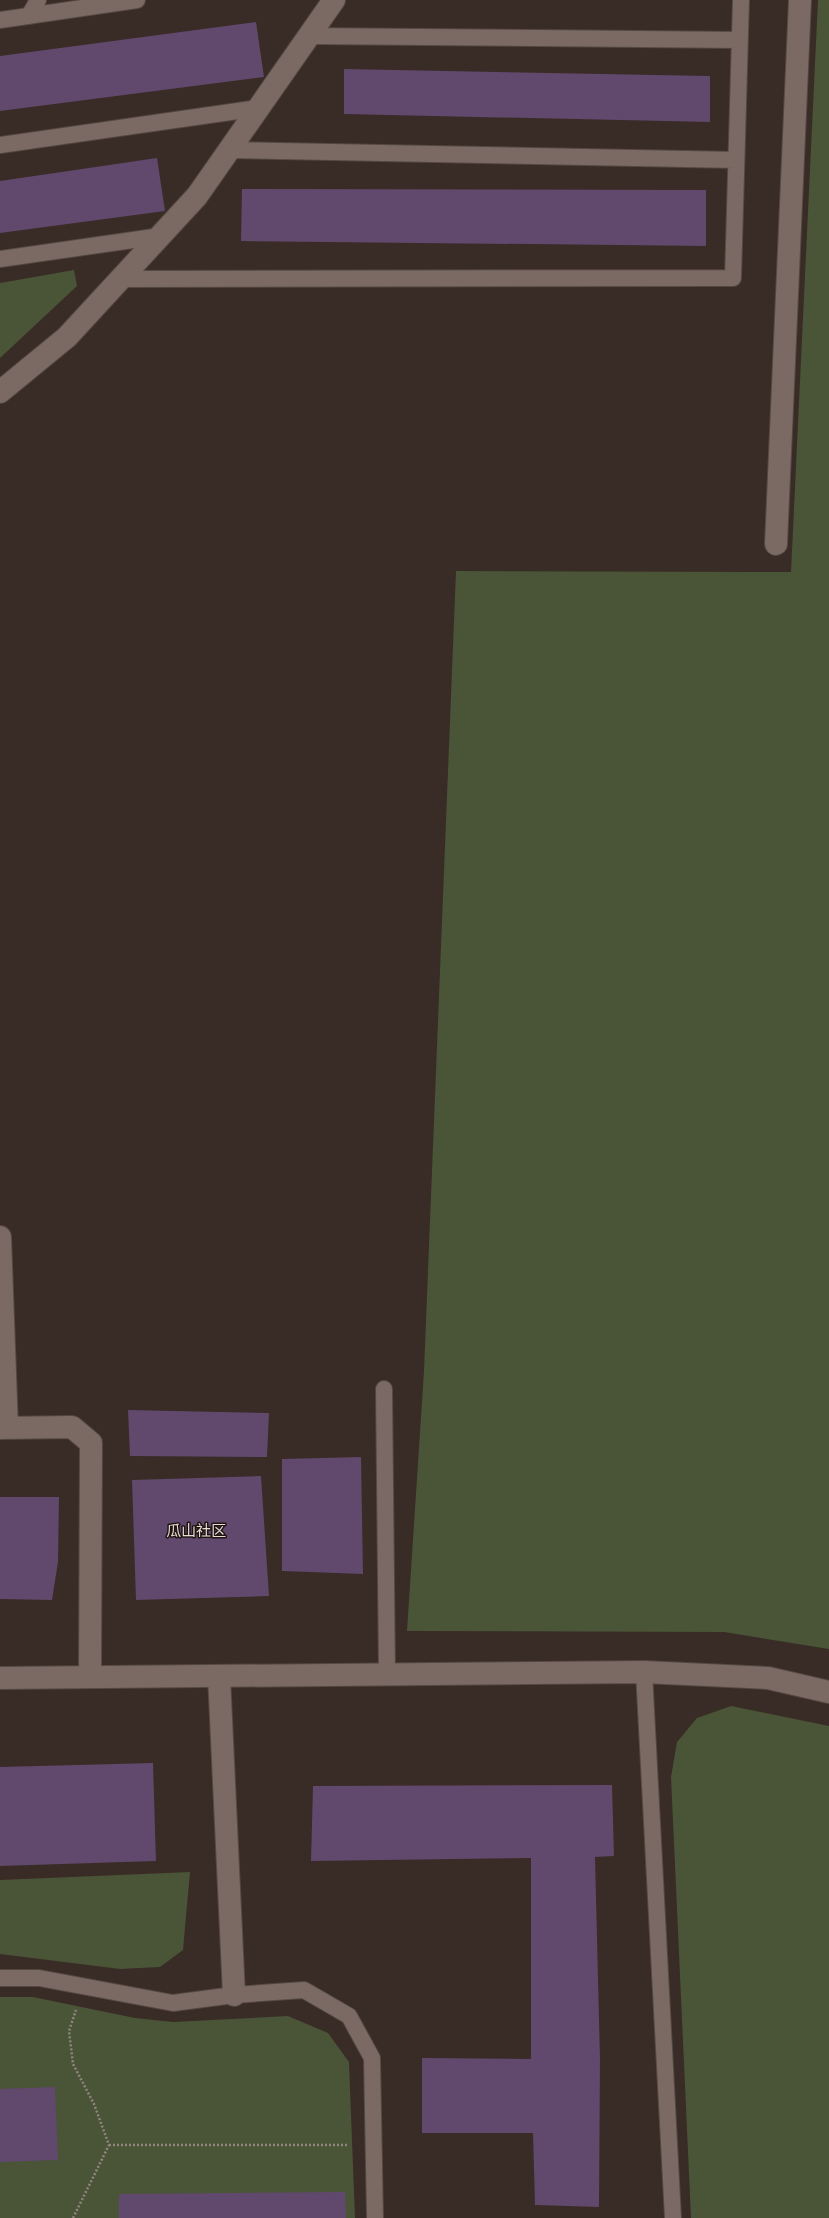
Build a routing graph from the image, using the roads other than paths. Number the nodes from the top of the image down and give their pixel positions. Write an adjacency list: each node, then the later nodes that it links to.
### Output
1 (38, 0): 6 (lane)
2 (137, 0): 6 (lane)
3 (334, 0): 8 (street)
4 (741, 0): 9 (lane)
5 (800, 0): 19 (street)
6 (29, 16): 7 (lane)
7 (0, 20)
8 (309, 36): 9 (lane); 10 (street)
9 (740, 40): 13 (lane)
10 (259, 108): 11 (lane); 12 (street)
11 (0, 145)
12 (229, 150): 13 (lane); 14 (street)
13 (736, 160): 16 (lane)
14 (161, 236): 15 (lane); 16 (street)
15 (0, 259)
16 (121, 279): 17 (street)
17 (0, 392): 18 (lane)
18 (0, 396)
19 (776, 544)
20 (0, 1237): 22 (street)
21 (384, 1389): 24 (lane)
22 (3, 1428): 27 (street)
23 (644, 1672): 24 (street); 28 (street); 32 (lane)
24 (387, 1674): 25 (street)
25 (219, 1676): 27 (street); 30 (street)
26 (0, 1678): 27 (street)
27 (90, 1678)
28 (829, 1692)
29 (0, 1978): 30 (lane)
30 (234, 1995): 31 (lane)
31 (375, 2218)
32 (673, 2218)

